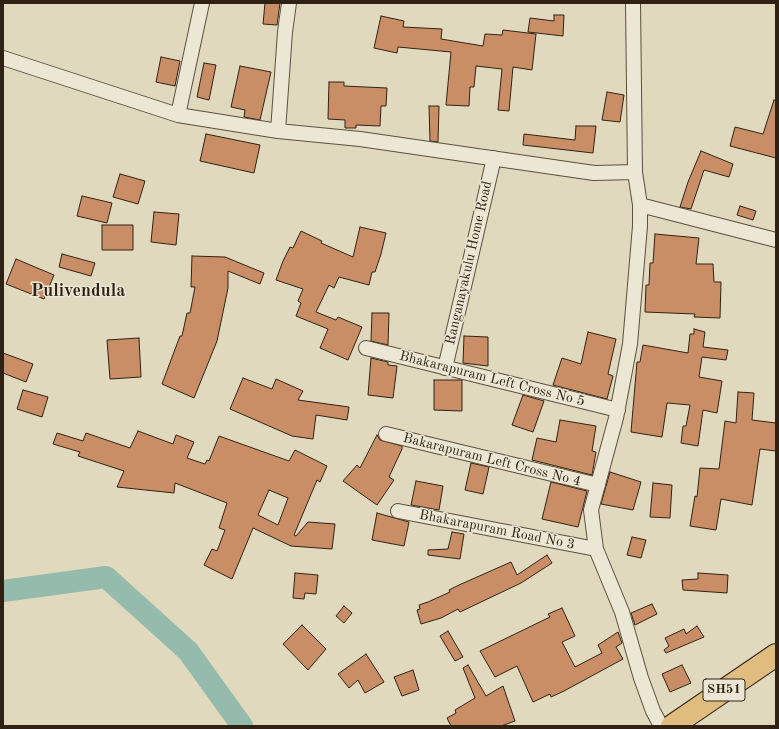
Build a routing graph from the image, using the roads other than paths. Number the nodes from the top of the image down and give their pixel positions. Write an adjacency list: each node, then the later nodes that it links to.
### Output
1 (202, 3): 5 (street)
2 (289, 3): 6 (street)
3 (633, 3): 8 (street)
4 (3, 58): 5 (street)
5 (178, 115): 6 (street)
6 (278, 131): 7 (street)
7 (494, 158): 8 (street); 12 (street, Ranganayakulu Home Road)
8 (635, 172): 9 (street)
9 (640, 205): 10 (street); 13 (street)
10 (776, 240)
11 (366, 348): 12 (street, Bhakarapuram Left Cross No 5)
12 (445, 368): 13 (street, Bhakarapuram Left Cross No 5)
13 (618, 410): 15 (street)
14 (386, 434): 15 (street, Bakarapuram Left Cross No 4)
15 (598, 485): 17 (street)
16 (398, 511): 17 (street, Bhakarapuram Road No 3)
17 (596, 549): 19 (street)
18 (776, 654): 20 (main road, SH51)
19 (661, 726)
20 (672, 726)

